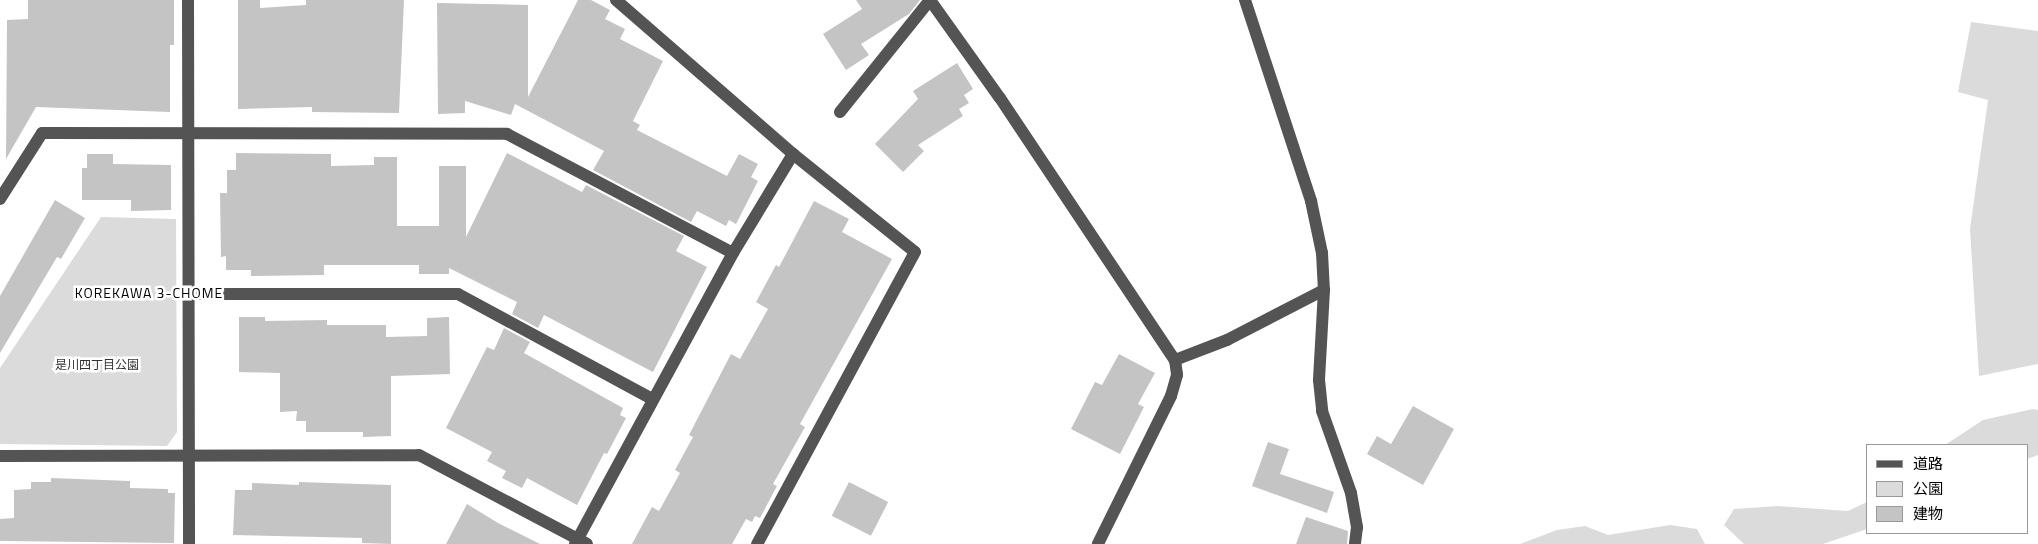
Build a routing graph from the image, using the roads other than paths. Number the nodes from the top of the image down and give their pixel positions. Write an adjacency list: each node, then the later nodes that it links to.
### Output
1 (188, 0): 6 (street)
2 (616, 0): 7 (street)
3 (930, 0): 5 (street); 12 (street)
4 (1245, 0): 10 (street)
5 (840, 112)
6 (190, 134): 8 (street); 9 (street); 11 (street)
7 (793, 154): 9 (street); 18 (street)
8 (0, 199)
9 (733, 253): 13 (street)
10 (1324, 290): 12 (street); 20 (street)
11 (189, 294): 13 (street); 15 (street)
12 (1175, 360): 19 (street)
13 (652, 399): 16 (street)
14 (0, 456): 15 (street)
15 (188, 458): 16 (street); 17 (street)
16 (580, 542)
17 (189, 544)
18 (757, 544)
19 (1098, 544)
20 (1355, 544)

